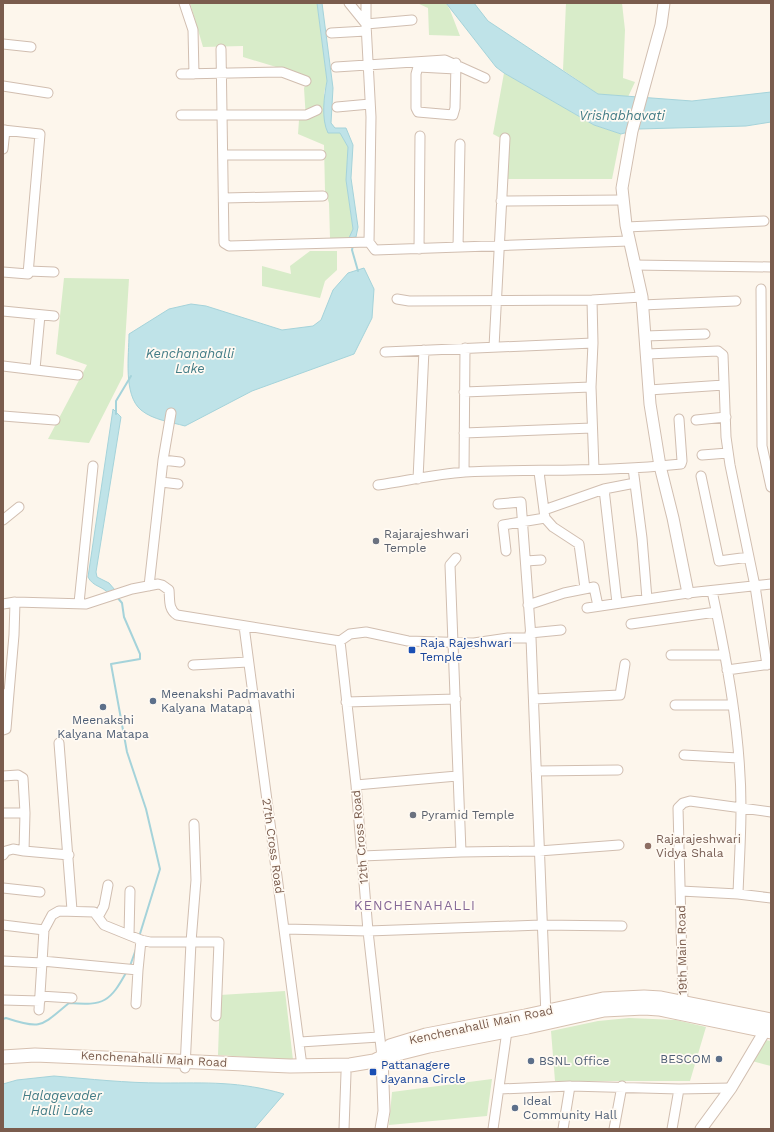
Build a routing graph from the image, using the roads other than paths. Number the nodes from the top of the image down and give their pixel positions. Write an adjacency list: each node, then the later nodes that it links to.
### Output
1 (184, 3): 16 (street)
2 (349, 3): 6 (street)
3 (366, 3): 6 (street)
4 (664, 3): 35 (street)
5 (412, 20): 6 (street)
6 (366, 28): 7 (street); 11 (street)
7 (331, 33)
8 (3, 44): 9 (street)
9 (31, 47)
10 (221, 49): 14 (street)
11 (368, 65): 12 (street); 13 (street); 21 (street)
12 (456, 66): 12 (street); 17 (street)
13 (336, 67)
14 (222, 73): 16 (street); 18 (street); 24 (street)
15 (181, 74): 16 (street)
16 (194, 74)
17 (485, 78)
18 (306, 81)
19 (3, 86): 20 (street)
20 (48, 93)
21 (370, 104): 22 (street); 40 (street)
22 (337, 107)
23 (317, 110): 24 (street)
24 (222, 115): 25 (street); 31 (street)
25 (181, 116)
26 (4, 130): 30 (street); 46 (street)
27 (420, 136): 43 (street)
28 (505, 138): 36 (street)
29 (460, 144): 42 (street)
30 (3, 149)
31 (223, 155): 32 (street); 34 (street)
32 (321, 155)
33 (323, 196): 34 (street)
34 (224, 198): 40 (street)
35 (622, 200): 36 (street); 38 (street)
36 (501, 201): 41 (street)
37 (764, 221): 38 (street)
38 (626, 227): 39 (street)
39 (629, 241): 41 (street); 44 (street)
40 (369, 242): 43 (street)
41 (498, 246): 42 (street); 52 (street)
42 (458, 247): 43 (street)
43 (419, 249)
44 (634, 266): 45 (street); 53 (street)
45 (771, 267)
46 (28, 271): 47 (street); 48 (street)
47 (3, 272)
48 (54, 272)
49 (761, 289): 66 (street)
50 (397, 299): 52 (street)
51 (592, 300): 52 (street); 53 (street); 60 (street)
52 (496, 301): 61 (street)
53 (642, 301): 54 (street); 59 (street)
54 (736, 301)
55 (3, 311): 56 (street)
56 (40, 315): 57 (street); 69 (street)
57 (54, 316)
58 (706, 334): 59 (street)
59 (645, 336): 65 (street)
60 (593, 343): 61 (street); 72 (street)
61 (494, 347): 62 (street)
62 (464, 348): 63 (street); 74 (street)
63 (424, 350): 64 (street); 94 (street)
64 (385, 352)
65 (647, 354): 71 (street); 73 (street)
66 (761, 361): 67 (street); 99 (street)
67 (771, 361)
68 (3, 366): 69 (street)
69 (35, 370): 70 (street)
70 (78, 375)
71 (724, 385): 73 (street); 77 (street)
72 (591, 387): 74 (street); 81 (street)
73 (649, 390): 88 (street)
74 (464, 392): 82 (street)
75 (171, 413): 85 (street)
76 (3, 416): 79 (street)
77 (726, 417): 80 (street); 83 (street)
78 (680, 419): 88 (street)
79 (55, 420)
80 (696, 420)
81 (592, 428): 82 (street); 90 (street)
82 (464, 433): 91 (street)
83 (728, 453): 84 (street); 107 (street)
84 (702, 455)
85 (163, 460): 86 (street); 95 (street)
86 (180, 462)
87 (93, 466): 119 (street)
88 (660, 466): 89 (street); 116 (street)
89 (633, 468): 90 (street); 96 (street)
90 (594, 469): 92 (street)
91 (464, 472): 92 (street); 94 (street)
92 (539, 472): 103 (street)
93 (701, 476): 107 (street)
94 (418, 479): 98 (street)
95 (161, 482): 97 (street); 112 (street)
96 (635, 483): 100 (street); 117 (street)
97 (178, 484)
98 (378, 485)
99 (771, 487)
100 (604, 489): 103 (street); 120 (street)
101 (498, 504): 105 (street)
102 (19, 507): 104 (street)
103 (544, 514): 105 (street); 114 (street)
104 (3, 520)
105 (524, 523): 106 (street); 110 (street)
106 (506, 551)
107 (749, 557): 113 (street)
108 (456, 558): 130 (street)
109 (541, 560): 110 (street)
110 (526, 561): 122 (street)
111 (771, 584): 113 (street)
112 (149, 586): 119 (street); 127 (street)
113 (755, 586): 115 (street); 137 (street)
114 (585, 588): 122 (street); 123 (street)
115 (712, 591): 116 (street); 125 (street)
116 (688, 593): 117 (street)
117 (647, 599): 120 (street)
118 (15, 602): 119 (street); 121 (street); 139 (street)
119 (79, 603)
120 (617, 603): 123 (street)
121 (3, 604)
122 (528, 605): 129 (street)
123 (598, 606): 124 (street)
124 (587, 608)
125 (716, 612): 126 (street); 133 (street)
126 (631, 624)
127 (244, 626): 131 (street); 134 (street, 27th Cross Road)
128 (561, 630): 129 (street)
129 (531, 636): 130 (street); 141 (street)
130 (452, 641): 131 (street); 140 (street)
131 (340, 642): 142 (street, 12th Cross Road)
132 (671, 655): 133 (street)
133 (726, 655): 138 (street)
134 (248, 662): 136 (street); 179 (street, 27th Cross Road)
135 (626, 664): 141 (street)
136 (193, 665)
137 (769, 665): 138 (street)
138 (727, 670): 144 (street)
139 (6, 694): 145 (street)
140 (456, 699): 142 (street); 152 (street)
141 (534, 699): 150 (street)
142 (346, 702): 153 (street, 12th Cross Road)
143 (676, 704): 144 (street)
144 (732, 705): 148 (street)
145 (3, 730)
146 (59, 743): 165 (street)
147 (684, 754): 148 (street)
148 (738, 758): 154 (street)
149 (618, 770): 150 (street)
150 (536, 771): 162 (street)
151 (3, 776): 157 (street)
152 (457, 776): 153 (street); 163 (street)
153 (356, 785): 166 (street, 12th Cross Road)
154 (741, 808): 156 (street); 170 (street); 172 (street)
155 (3, 812): 157 (street); 158 (street)
156 (771, 812)
157 (25, 813): 161 (street)
158 (3, 817)
159 (194, 824): 183 (street)
160 (619, 845): 162 (street)
161 (24, 851): 164 (street); 165 (street)
162 (539, 851): 163 (street); 177 (street)
163 (461, 852): 166 (street)
164 (3, 854)
165 (69, 855): 174 (street)
166 (362, 856): 181 (street, 12th Cross Road)
167 (108, 885): 175 (street)
168 (3, 888): 171 (street)
169 (130, 891): 182 (street)
170 (681, 891): 172 (street, 19th Main Road); 190 (street, 19th Main Road)
171 (40, 892)
172 (738, 894): 173 (street, 19th Main Road)
173 (771, 898)
174 (72, 910): 175 (street); 180 (street)
175 (98, 917): 182 (street)
176 (3, 925): 180 (street)
177 (541, 925): 178 (street); 181 (street); 194 (street)
178 (622, 926)
179 (285, 929): 181 (street); 198 (street, 27th Cross Road)
180 (44, 930): 185 (street)
181 (368, 931): 197 (street, 12th Cross Road)
182 (136, 938): 183 (street); 186 (street)
183 (191, 942): 193 (street); 201 (street)
184 (3, 961): 185 (street)
185 (42, 962): 186 (street); 187 (street)
186 (130, 969): 191 (street)
187 (40, 998): 188 (street); 189 (street); 192 (street)
188 (72, 998)
189 (3, 1000)
190 (682, 1002): 194 (main road, Kenchenahalli Main Road); 195 (main road, Kenchenahalli Main Road)
191 (136, 1004)
192 (40, 1010)
193 (216, 1016)
194 (546, 1017): 195 (main road, Kenchenahalli Main Road); 196 (main road, Kenchenahalli Main Road); 200 (main road, Kenchenahalli Main Road)
195 (770, 1026): 207 (street)
196 (507, 1031): 200 (main road, Kenchenahalli Main Road); 208 (street)
197 (379, 1037): 198 (street); 200 (street, 12th Cross Road)
198 (300, 1042): 203 (street, 27th Cross Road)
199 (3, 1057): 201 (main road, Kenchenahalli Main Road)
200 (382, 1060): 203 (main road, Kenchenahalli Main Road); 204 (main road, Kenchenahalli Main Road); 211 (street, 12th Cross Road)
201 (185, 1064): 202 (main road, Kenchenahalli Main Road); 203 (main road, Kenchenahalli Main Road); 204 (main road, Kenchenahalli Main Road)
202 (3, 1065)
203 (302, 1066)
204 (346, 1073): 210 (street)
205 (570, 1086): 206 (street); 208 (street); 213 (street)
206 (622, 1086): 209 (street); 214 (street)
207 (731, 1088): 209 (street); 216 (street)
208 (500, 1089): 212 (street)
209 (679, 1089): 215 (street)
210 (344, 1129)
211 (381, 1129)
212 (493, 1129)
213 (563, 1129)
214 (614, 1129)
215 (672, 1129)
216 (701, 1129)

